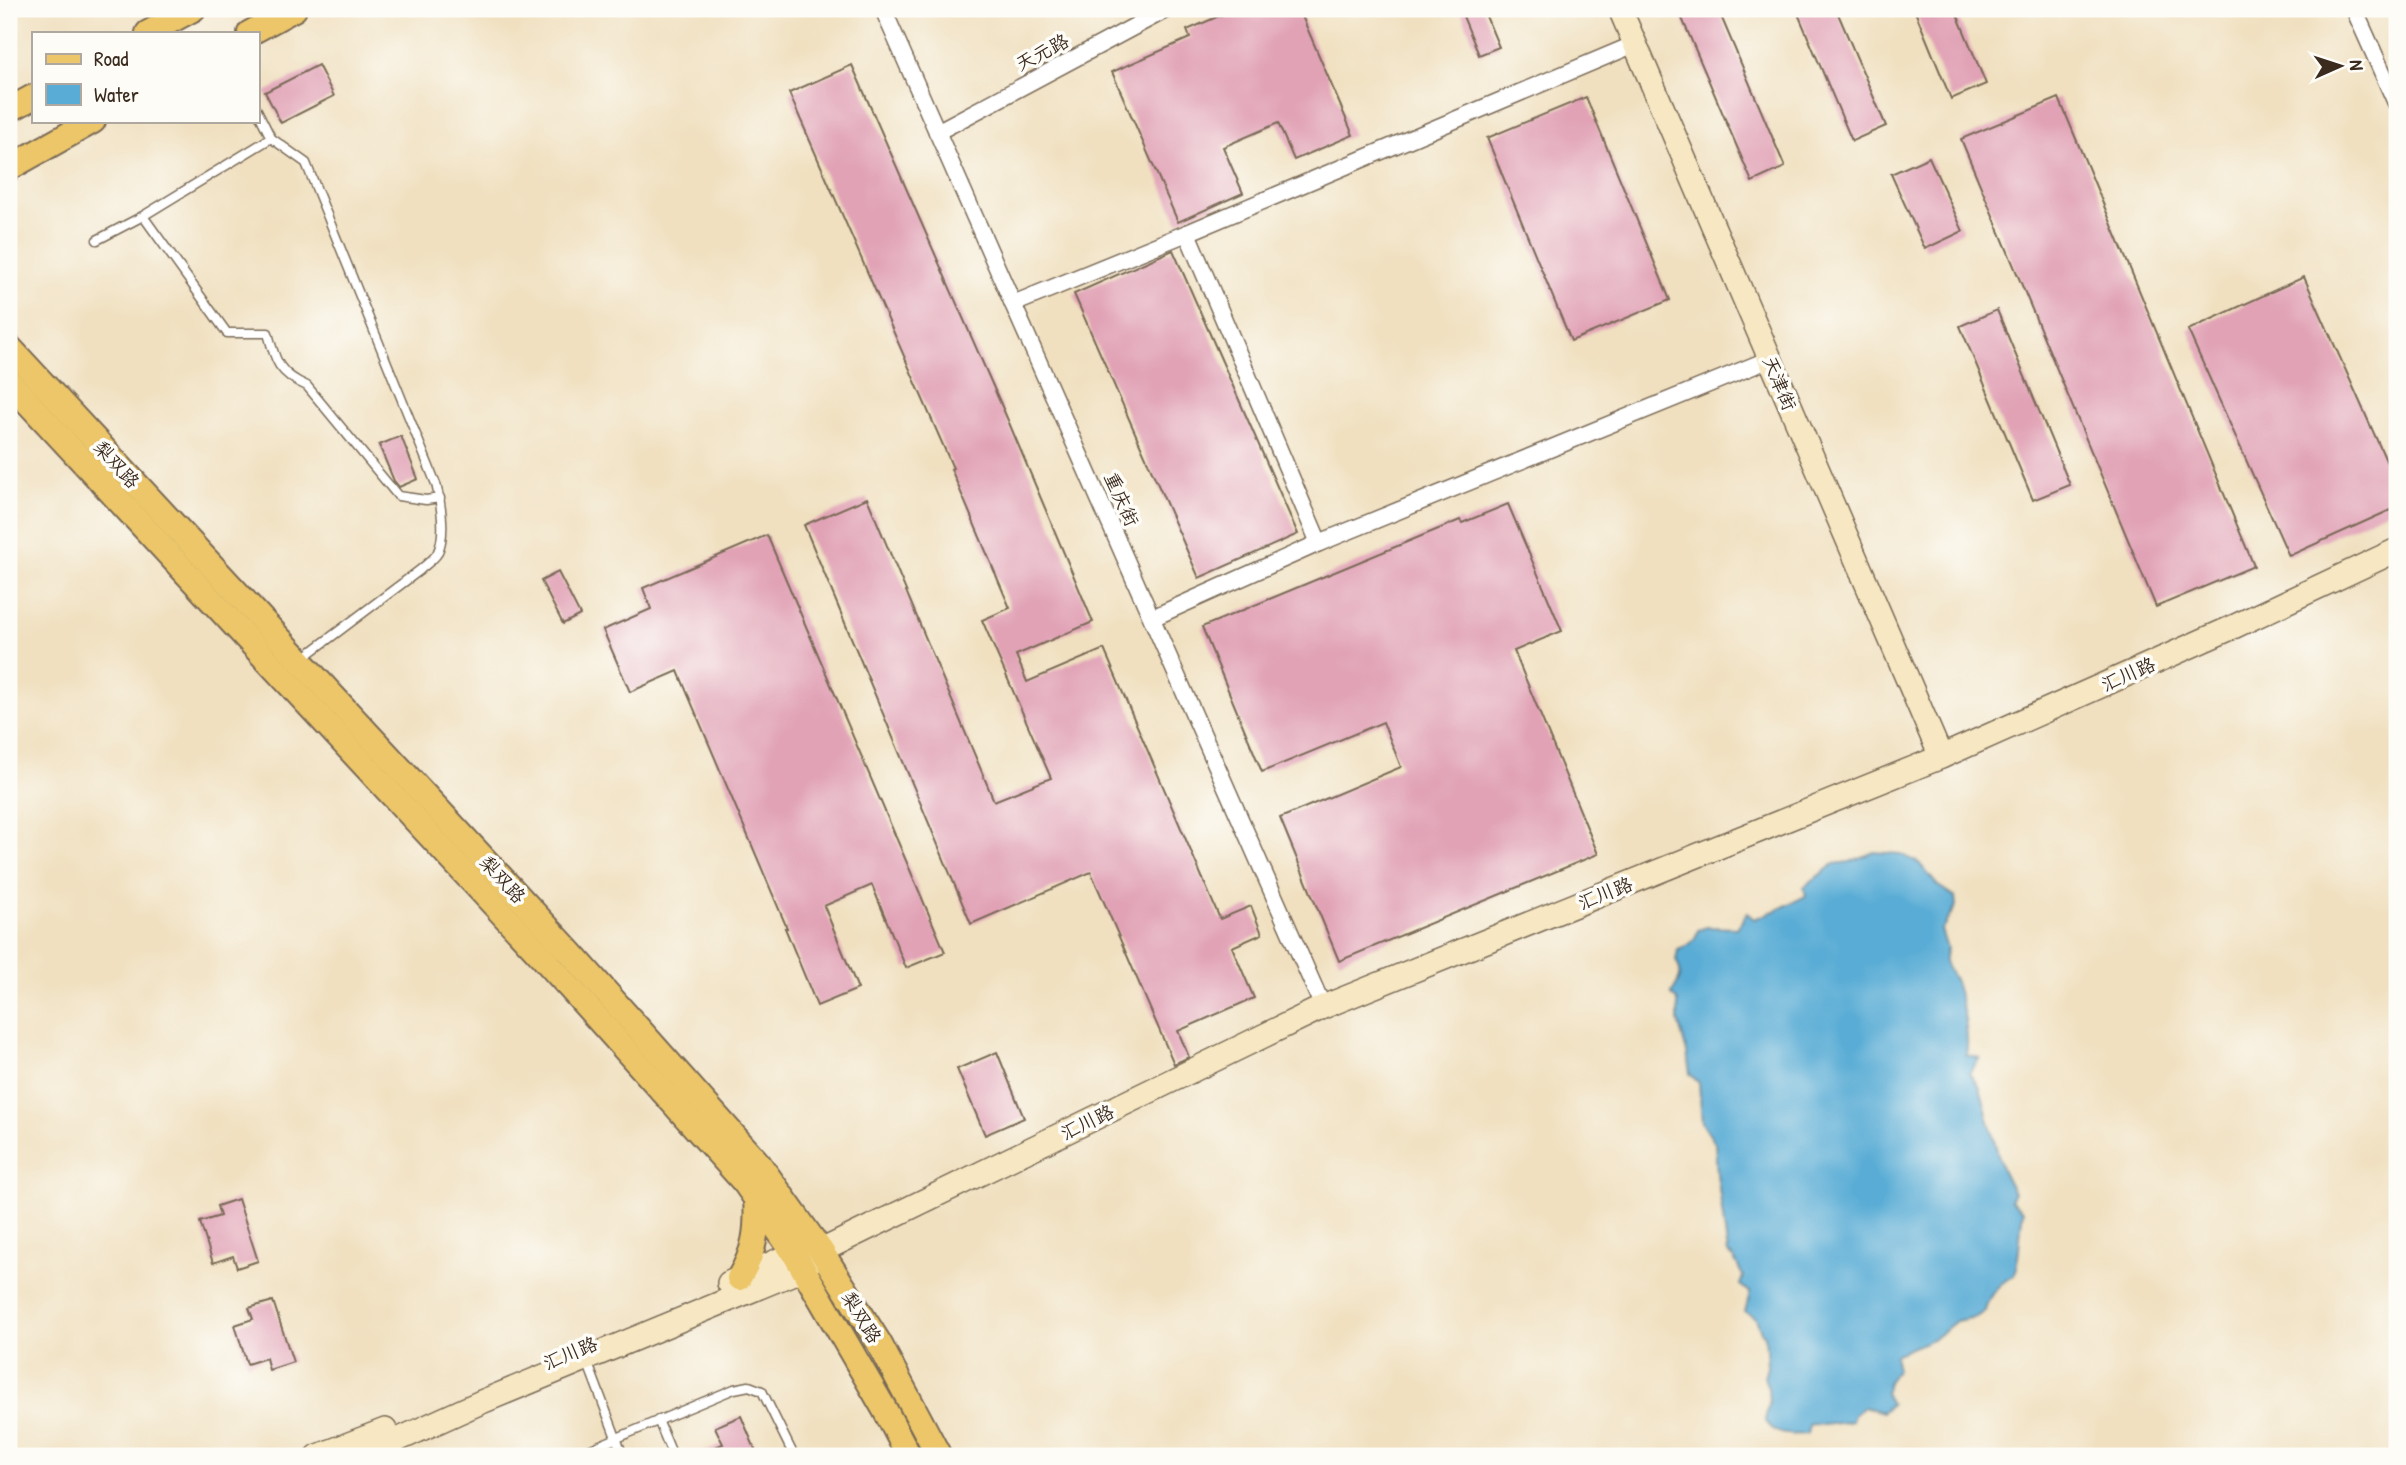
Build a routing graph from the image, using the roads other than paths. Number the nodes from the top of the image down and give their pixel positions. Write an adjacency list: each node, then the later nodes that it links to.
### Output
1 (193, 9): 7 (main road)
2 (294, 9): 8 (main road)
3 (883, 9): 15 (street, 重庆街)
4 (1167, 9): 15 (street, 天元路)
5 (1620, 9): 9 (street, 天津街)
6 (2354, 9): 11 (street)
7 (150, 32)
8 (252, 32)
9 (1635, 44): 19 (street); 23 (street, 天津街)
10 (32, 98): 12 (main road)
11 (2397, 105)
12 (9, 110)
13 (259, 114): 16 (lane)
14 (91, 122): 17 (main road)
15 (937, 132): 21 (street, 重庆街)
16 (271, 138): 18 (lane); 25 (lane)
17 (9, 167)
18 (143, 216): 20 (lane); 25 (lane)
19 (1187, 233): 21 (street); 26 (street)
20 (97, 240)
21 (1013, 304): 28 (street, 重庆街)
22 (9, 347): 29 (main road, 梨双路)
23 (1770, 359): 26 (street); 30 (street, 天津街)
24 (9, 382): 32 (main road, 梨双路)
25 (440, 499): 29 (lane)
26 (1319, 543): 28 (street)
27 (2397, 550): 30 (street, 汇川路)
28 (1152, 618): 31 (street, 重庆街)
29 (300, 659): 32 (main road, 梨双路)
30 (1941, 757): 31 (street, 汇川路)
31 (1324, 1007): 34 (street, 汇川路)
32 (763, 1189): 33 (main road, 梨双路); 34 (main road, 梨双路); 37 (main road)
33 (776, 1224): 35 (main road, 梨双路); 36 (street)
34 (821, 1251): 35 (street, 汇川路); 48 (main road, 梨双路)
35 (799, 1261): 36 (street, 汇川路); 37 (street, 汇川路); 47 (main road, 梨双路)
36 (767, 1265): 37 (street, 汇川路)
37 (743, 1285): 38 (street, 汇川路)
38 (584, 1355): 40 (lane); 41 (street, 汇川路); 42 (street, 汇川路)
39 (658, 1420): 40 (lane); 45 (lane); 46 (lane)
40 (616, 1438): 43 (lane); 44 (lane)
41 (318, 1456)
42 (362, 1456)
43 (574, 1456)
44 (623, 1456)
45 (674, 1456)
46 (794, 1456)
47 (909, 1456)
48 (939, 1456)

